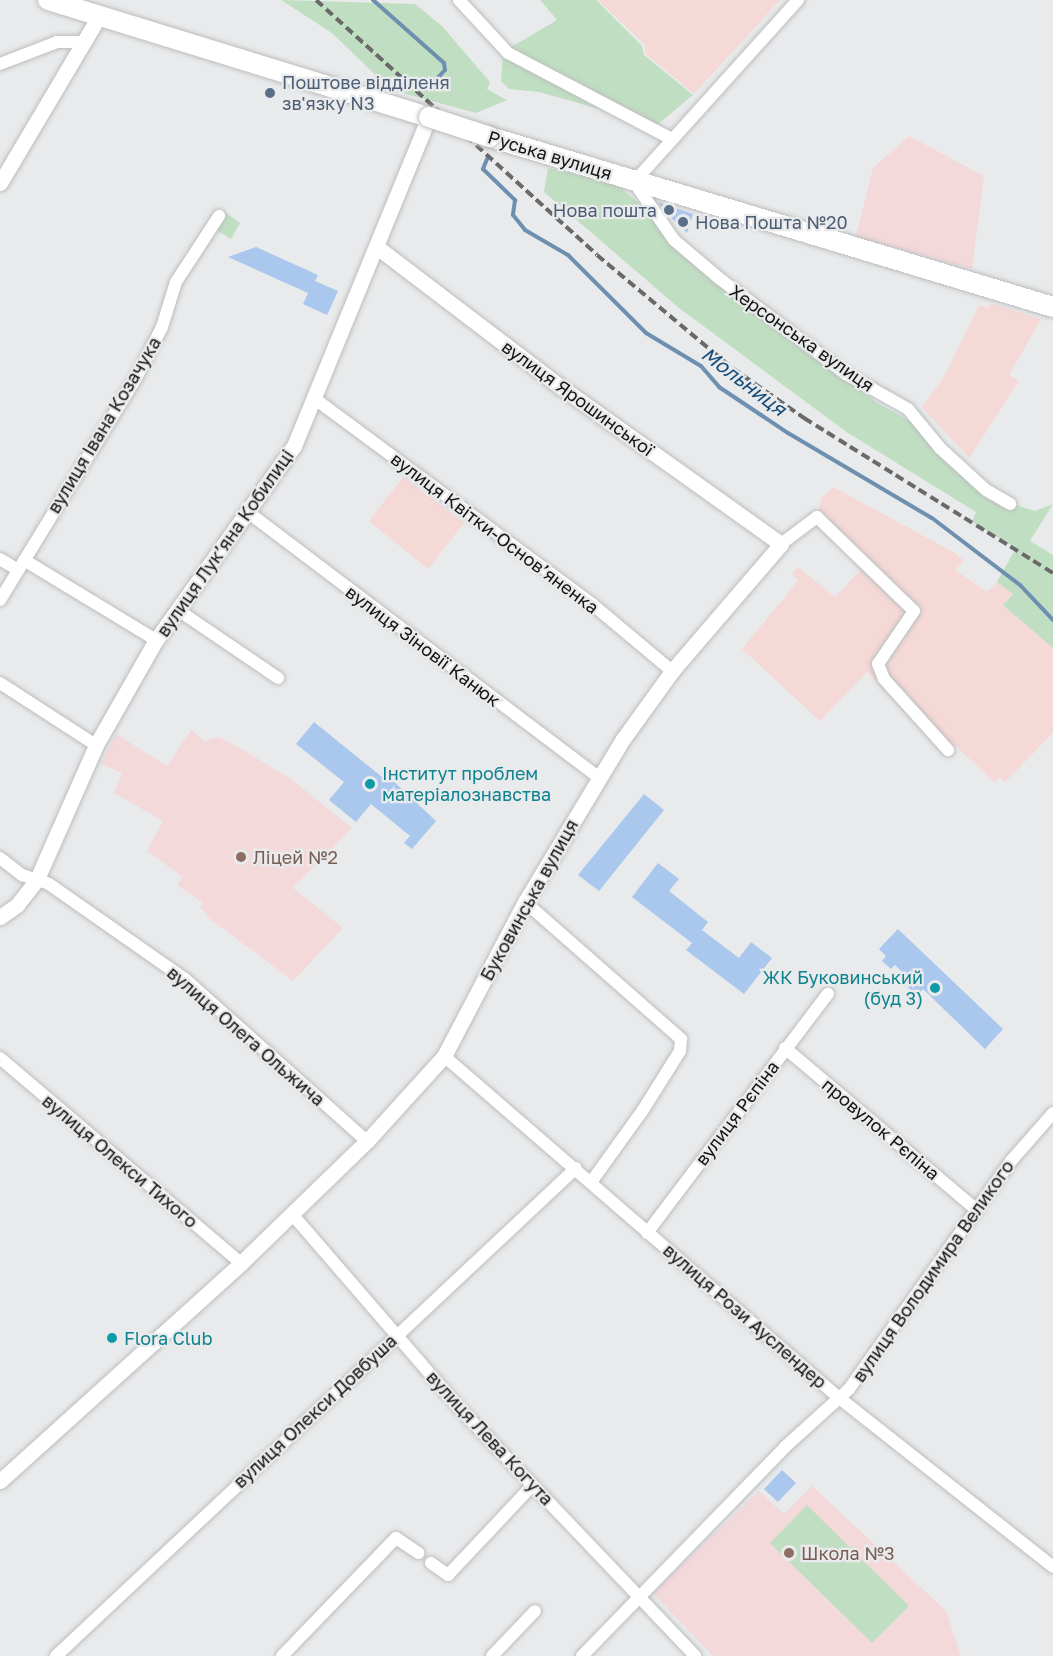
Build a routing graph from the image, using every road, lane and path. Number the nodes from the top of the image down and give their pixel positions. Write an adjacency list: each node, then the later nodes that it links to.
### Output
1 (48, 0): 4 (main road, Руська вулиця)
2 (459, 0): 8 (street)
3 (798, 0): 8 (street)
4 (99, 16): 5 (street); 7 (main road, Руська вулиця)
5 (83, 42): 6 (street); 10 (street)
6 (0, 64)
7 (429, 117): 9 (main road, Руська вулиця, bridge); 12 (street, вулиця Лукʼяна Кобилиці)
8 (670, 138): 9 (street)
9 (634, 182): 13 (main road, Руська вулиця); 15 (street, Херсонська вулиця)
10 (0, 183)
11 (219, 216): 19 (street, вулиця Івана Козачука)
12 (378, 248): 14 (street, вулиця Лукʼяна Кобилиці); 17 (street, вулиця Ярошинської)
13 (1053, 307)
14 (315, 399): 16 (street, вулиця Лукʼяна Кобилиці); 23 (street, вулиця Квітки-Основʼяненка)
15 (1010, 504)
16 (249, 513): 21 (street, вулиця Лукʼяна Кобилиці); 28 (street, вулиця Зіновії Канюк)
17 (781, 544): 23 (street, Буковинська вулиця); 27 (street, Буковинська вулиця)
18 (0, 559): 19 (street)
19 (21, 565): 20 (street, вулиця Івана Козачука); 22 (street)
20 (0, 600)
21 (178, 610): 22 (street, вулиця Лукʼяна Кобилиці); 24 (street)
22 (156, 639): 26 (street, вулиця Лукʼяна Кобилиці)
23 (672, 671): 28 (street, Буковинська вулиця)
24 (278, 678)
25 (0, 683): 26 (street)
26 (96, 746): 30 (street, вулиця Лукʼяна Кобилиці)
27 (948, 750)
28 (598, 777): 31 (street, Буковинська вулиця)
29 (0, 858): 30 (street, вулиця Олега Ольжича)
30 (37, 879): 32 (street, вулиця Лукʼяна Кобилиці); 38 (street, вулиця Олега Ольжича)
31 (525, 902): 35 (street, Буковинська вулиця); 40 (street)
32 (0, 917)
33 (828, 994): 34 (street, вулиця Рєпіна)
34 (785, 1048): 41 (street, провулок Рєпіна); 43 (street, вулиця Рєпіна)
35 (444, 1056): 38 (street, Буковинська вулиця); 39 (street, вулиця Рози Ауслендер)
36 (0, 1058): 44 (street, вулиця Олекси Тихого)
37 (1053, 1113): 41 (street, вулиця Володимира Великого)
38 (367, 1141): 42 (street, Буковинська вулиця)
39 (576, 1168): 40 (street, вулиця Рози Ауслендер); 45 (street, вулиця Олекси Довбуша)
40 (591, 1182): 43 (street, вулиця Рози Ауслендер)
41 (977, 1210): 46 (street, вулиця Володимира Великого)
42 (292, 1214): 44 (street, Буковинська вулиця); 45 (street, вулиця Лева Когута)
43 (647, 1233): 46 (street, вулиця Рози Ауслендер)
44 (241, 1263): 47 (street, Буковинська вулиця)
45 (395, 1335): 48 (street, вулиця Лева Когута); 54 (street, вулиця Олекси Довбуша)
46 (838, 1396): 51 (street, вулиця Рози Ауслендер); 52 (street, вулиця Володимира Великого)
47 (0, 1481)
48 (532, 1486): 50 (street); 52 (street, вулиця Лева Когута)
49 (418, 1553): 55 (street)
50 (431, 1563)
51 (1053, 1567)
52 (641, 1595): 57 (street, вулиця Володимира Великого); 58 (street, вулиця Лева Когута)
53 (535, 1611): 56 (street)
54 (56, 1656)
55 (282, 1656)
56 (492, 1656)
57 (582, 1656)
58 (695, 1656)

